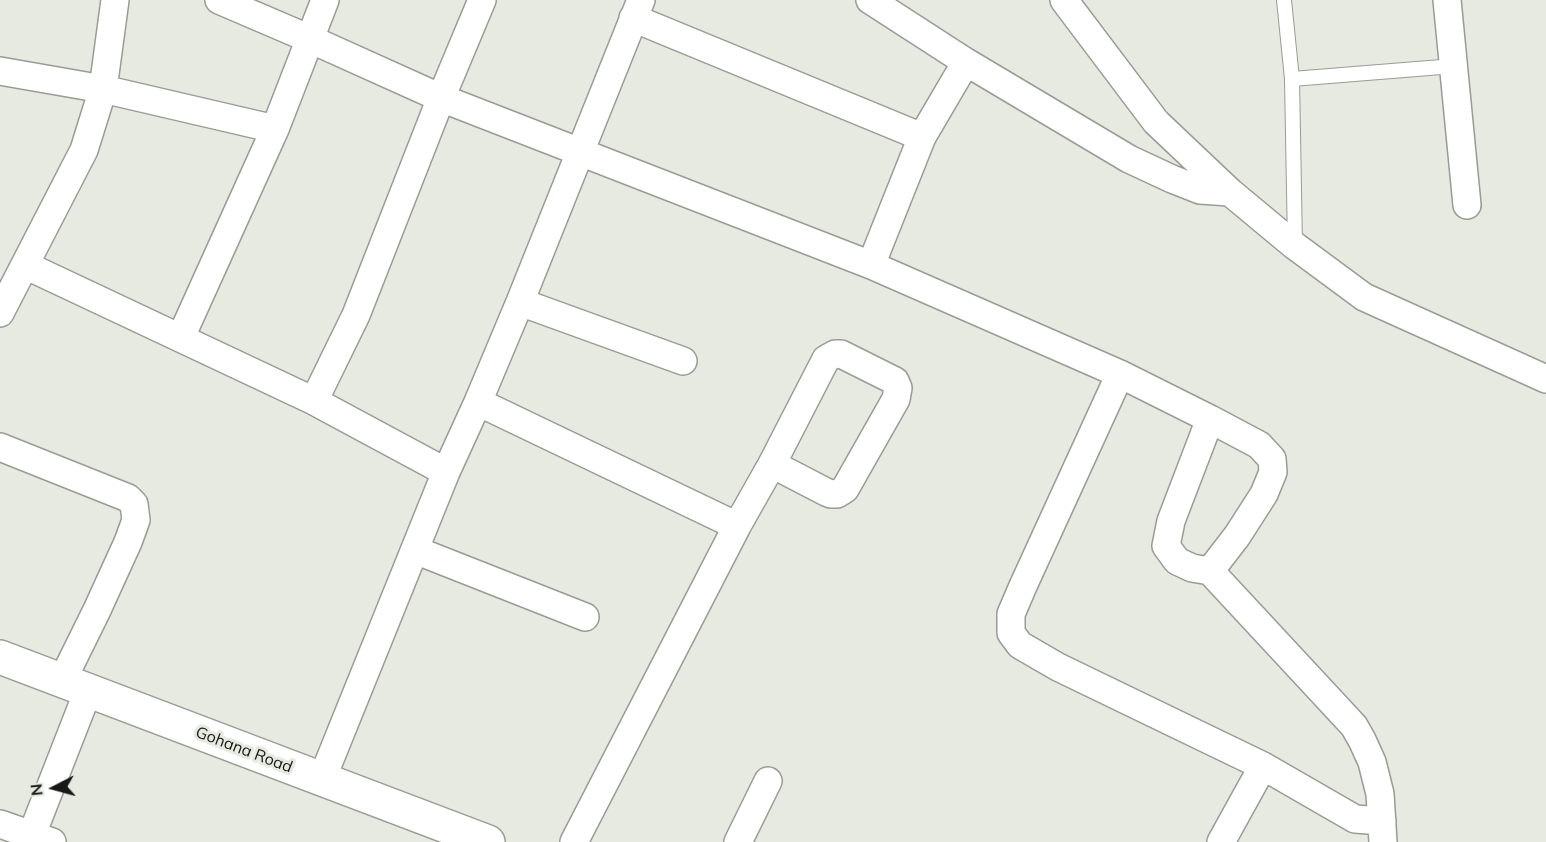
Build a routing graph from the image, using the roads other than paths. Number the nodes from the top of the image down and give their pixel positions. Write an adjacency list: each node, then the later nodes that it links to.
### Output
1 (115, 0): 15 (street)
2 (219, 0): 10 (street)
3 (325, 0): 10 (street)
4 (482, 0): 16 (street)
5 (870, 0): 11 (street)
6 (1064, 0): 20 (street)
7 (1284, 0): 14 (lane)
8 (1447, 0): 12 (street)
9 (637, 9): 18 (street); 19 (street)
10 (310, 39): 16 (street); 17 (street)
11 (966, 62): 18 (street); 20 (street)
12 (1454, 66): 14 (lane); 21 (street)
13 (0, 70): 15 (street)
14 (1292, 79): 22 (lane)
15 (104, 89): 17 (street); 23 (street)
16 (441, 98): 19 (street); 31 (street)
17 (275, 129): 27 (street)
18 (922, 137): 24 (street)
19 (581, 152): 24 (street); 25 (street)
20 (1230, 192): 22 (street)
21 (1467, 205)
22 (1295, 246): 30 (street)
23 (25, 265): 26 (street); 27 (street)
24 (872, 265): 29 (street)
25 (520, 302): 28 (street); 32 (street)
26 (0, 313)
27 (181, 337): 31 (street)
28 (683, 362)
29 (1120, 374): 33 (street); 43 (street)
30 (1546, 379)
31 (314, 401): 36 (street)
32 (478, 402): 36 (street); 37 (street)
33 (1210, 419): 39 (street); 39 (street)
34 (0, 447): 42 (street)
35 (772, 464): 35 (street); 37 (street)
36 (446, 472): 38 (street)
37 (737, 526): 51 (street)
38 (415, 550): 40 (street); 44 (street)
39 (1210, 571): 47 (street)
40 (585, 617)
41 (0, 657): 42 (main road, Gohana Road)
42 (75, 686): 44 (main road, Gohana Road); 49 (street)
43 (1263, 766): 47 (street); 53 (street)
44 (322, 779): 48 (main road, Gohana Road)
45 (768, 781): 52 (street)
46 (0, 824): 49 (street)
47 (1383, 831)
48 (431, 832): 50 (main road, Gohana Road)
49 (37, 839)
50 (488, 842)
51 (574, 842)
52 (738, 842)
53 (1221, 842)

